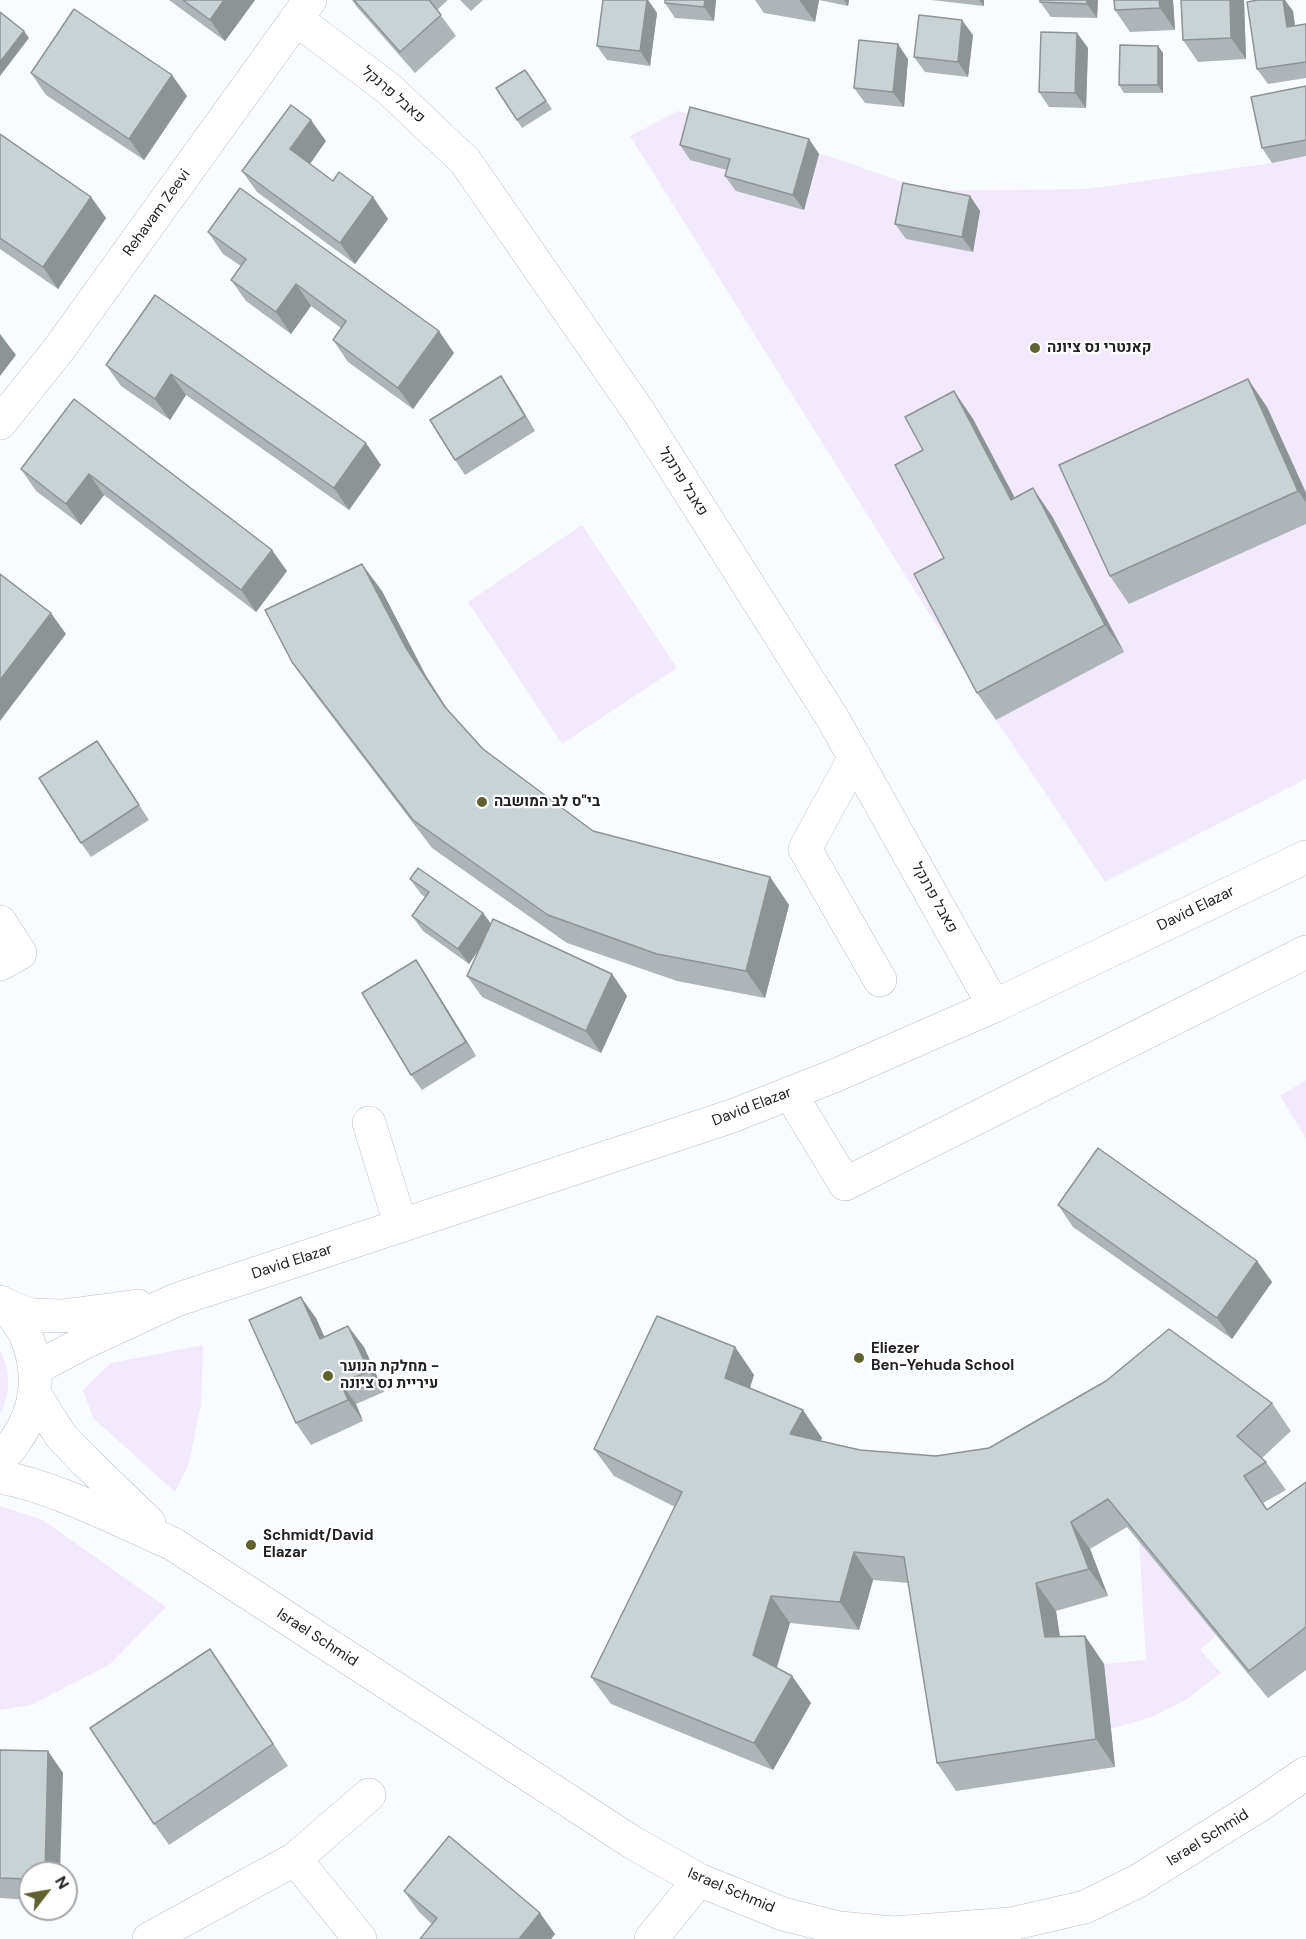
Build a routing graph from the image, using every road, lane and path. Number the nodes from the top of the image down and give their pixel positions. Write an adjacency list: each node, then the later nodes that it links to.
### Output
1 (303, 10): 2 (street, Rehavam Zeevi); 3 (street, פאבל פרנקל)
2 (0, 423)
3 (855, 757): 8 (street); 9 (street, פאבל פרנקל)
4 (1306, 857): 9 (street, David Elazar)
5 (0, 922): 7 (street)
6 (1306, 952): 10 (street)
7 (0, 964)
8 (880, 980)
9 (994, 1006): 10 (street, David Elazar)
10 (790, 1093): 12 (street, David Elazar)
11 (369, 1123): 12 (street)
12 (401, 1226): 13 (street, David Elazar)
13 (176, 1300): 14 (street, David Elazar); 15 (street, David Elazar)
14 (2, 1304): 15 (street, Israel Schmid)
15 (36, 1382): 16 (street); 18 (street, Israel Schmid)
16 (0, 1458)
17 (0, 1477): 18 (street, Israel Schmid)
18 (173, 1544): 22 (street, Israel Schmid)
19 (1306, 1773): 23 (street, Israel Schmid)
20 (369, 1795): 21 (street)
21 (296, 1859): 24 (street); 25 (street)
22 (699, 1880): 23 (street, Israel Schmid); 26 (street)
23 (948, 1934)
24 (149, 1939)
25 (360, 1939)
26 (651, 1939)

